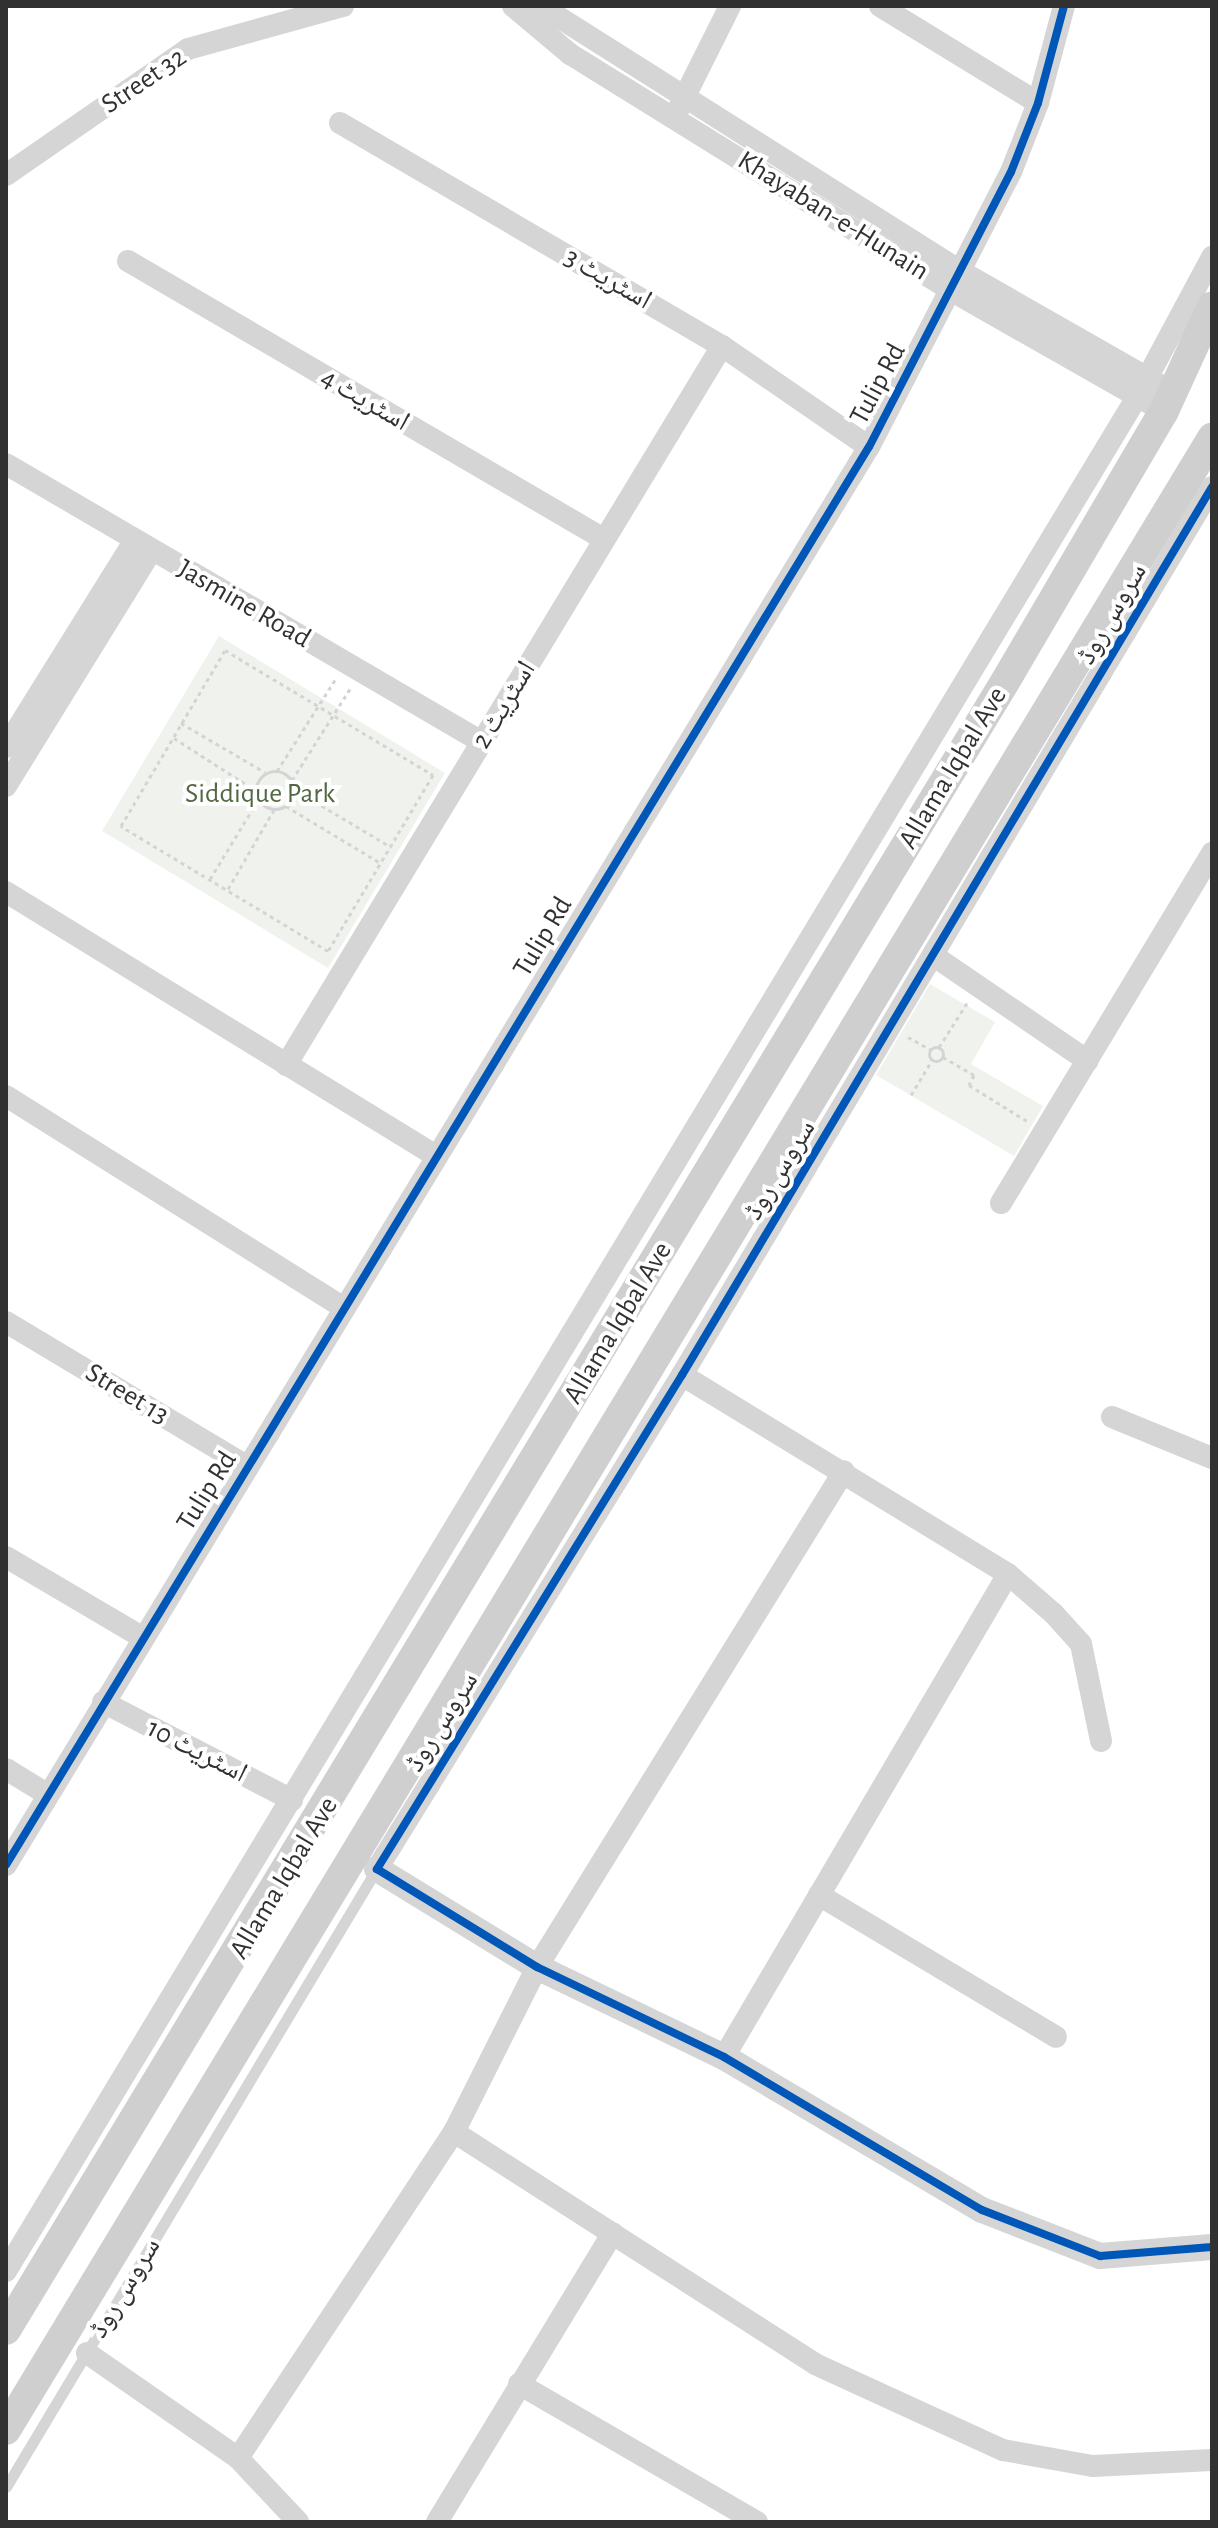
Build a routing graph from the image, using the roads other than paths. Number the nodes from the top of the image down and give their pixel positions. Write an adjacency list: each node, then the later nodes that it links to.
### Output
1 (343, 6): 10 (street, Street 32)
2 (513, 6): 8 (street, Khayaban-e-Hunain)
3 (541, 6): 8 (street, Khayaban-e-Hunain)
4 (730, 6): 8 (street)
5 (880, 6): 7 (street)
6 (1064, 6): 7 (street, Tulip Rd)
7 (1038, 103): 13 (street, Tulip Rd)
8 (679, 109): 13 (street, Khayaban-e-Hunain)
9 (340, 123): 15 (street, اسٹریٹ 3)
10 (6, 175)
11 (1212, 257): 16 (street)
12 (128, 261): 22 (street, اسٹریٹ 4)
13 (957, 281): 16 (street, Khayaban-e-Hunain); 19 (street, Tulip Rd)
14 (1212, 306): 17 (main road, Allama Iqbal Ave)
15 (722, 346): 19 (street, اسٹریٹ 3); 22 (street, اسٹریٹ 2)
16 (1142, 387): 17 (street, Khayaban-e-Hunain); 49 (street)
17 (1169, 402): 60 (main road, Allama Iqbal Ave)
18 (1212, 438): 63 (main road, Allama Iqbal Ave)
19 (869, 447): 33 (street, Tulip Rd)
20 (6, 464): 23 (street, Jasmine Road)
21 (1212, 487): 29 (street, سروس روڈ)
22 (602, 538): 25 (street, اسٹریٹ 2)
23 (143, 546): 24 (street); 25 (street, Jasmine Road)
24 (14, 739): 26 (street)
25 (482, 742): 31 (street, اسٹریٹ 2)
26 (6, 786)
27 (1212, 853): 30 (street)
28 (6, 892): 31 (street)
29 (934, 956): 30 (street); 37 (street, سروس روڈ)
30 (1088, 1061): 34 (street)
31 (286, 1065): 33 (street)
32 (6, 1096): 35 (street)
33 (436, 1156): 35 (street, Tulip Rd)
34 (1001, 1203)
35 (344, 1308): 40 (street, Tulip Rd)
36 (6, 1322): 40 (street, Street 13)
37 (682, 1375): 41 (street); 51 (street, سروس روڈ)
38 (1112, 1417): 39 (street)
39 (1212, 1458)
40 (248, 1467): 44 (street, Tulip Rd)
41 (844, 1471): 43 (street); 53 (street)
42 (6, 1557): 44 (street)
43 (1008, 1574): 46 (street); 52 (street)
44 (142, 1637): 45 (street, Tulip Rd)
45 (103, 1702): 48 (street, Tulip Rd); 49 (street, اسٹریٹ 10)
46 (1101, 1741)
47 (6, 1769): 48 (street)
48 (47, 1794): 50 (street, Tulip Rd)
49 (292, 1800): 59 (street)
50 (6, 1865)
51 (377, 1869): 53 (street); 61 (lane, سروس روڈ)
52 (819, 1895): 54 (street); 55 (street)
53 (537, 1967): 55 (street); 56 (street)
54 (1056, 2037)
55 (724, 2057): 58 (street)
56 (454, 2132): 57 (street); 64 (street)
57 (613, 2233): 62 (street); 65 (street)
58 (1212, 2247)
59 (6, 2271)
60 (6, 2330)
61 (87, 2353): 64 (street); 66 (lane, سروس روڈ)
62 (519, 2384): 68 (street); 69 (street)
63 (6, 2430)
64 (238, 2458): 67 (street)
65 (1212, 2460)
66 (6, 2487)
67 (298, 2522)
68 (437, 2522)
69 (757, 2522)

